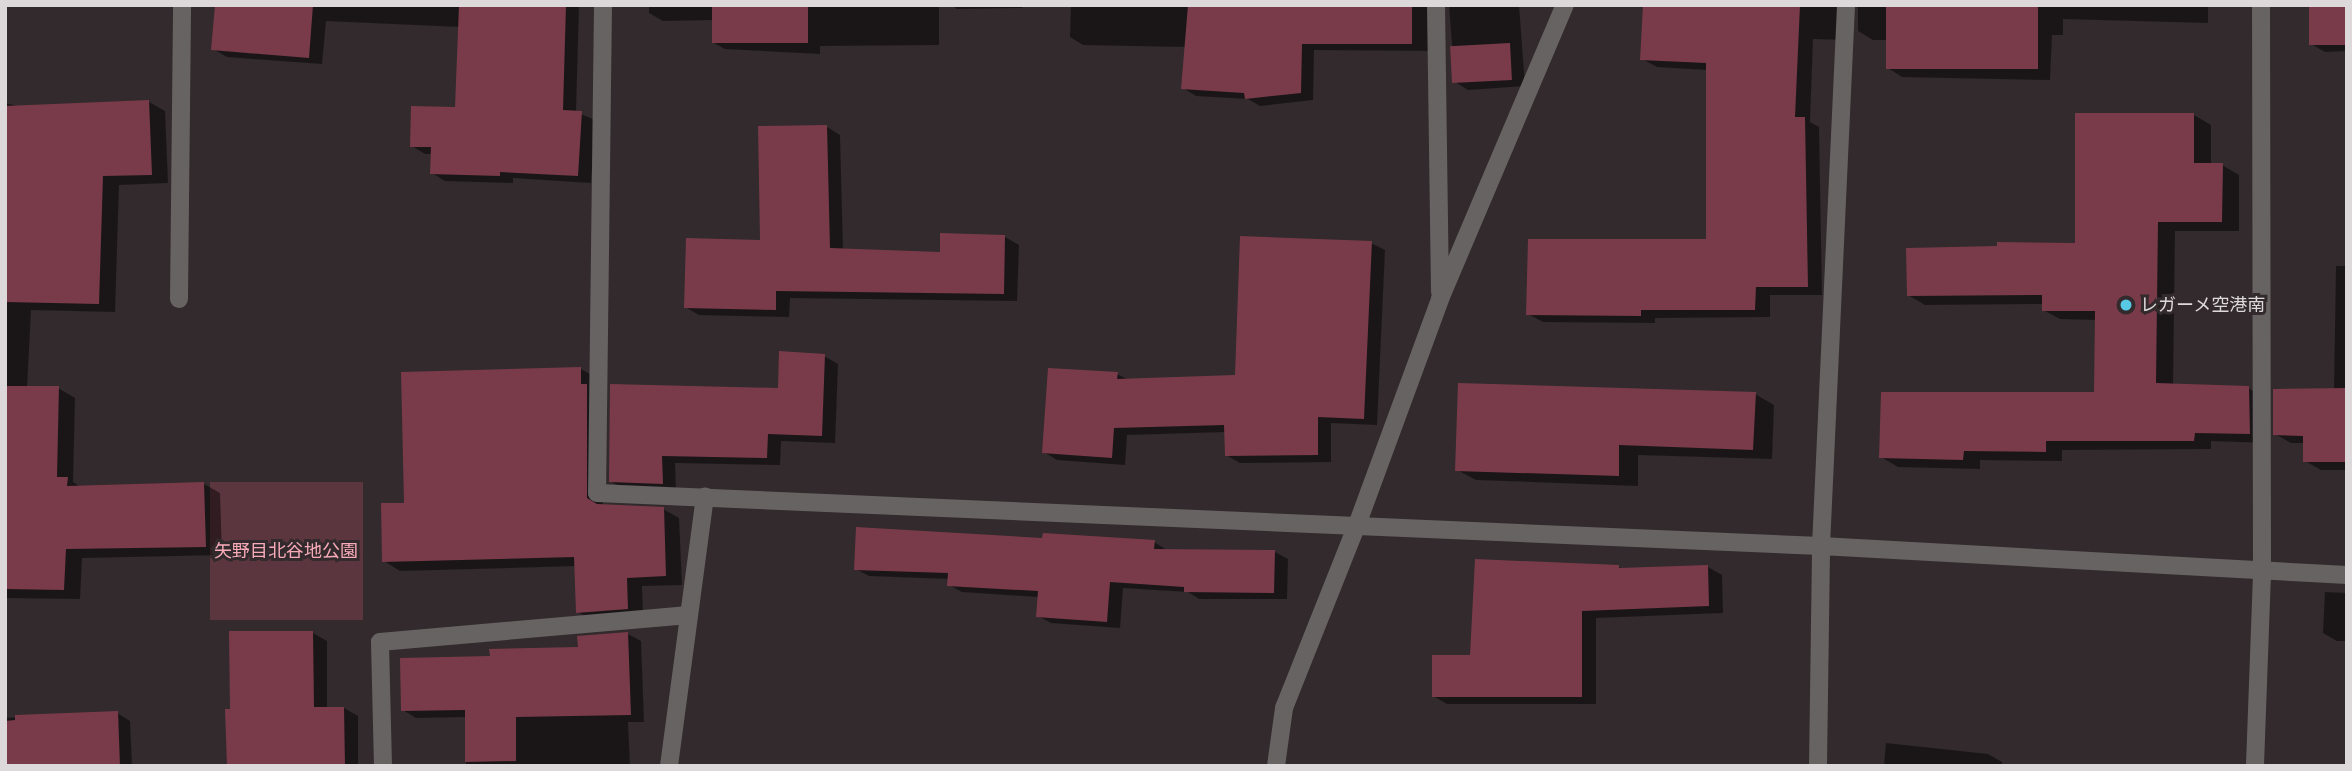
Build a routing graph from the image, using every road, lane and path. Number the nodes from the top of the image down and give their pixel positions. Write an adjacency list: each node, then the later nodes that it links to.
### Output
1 (182, 5): 7 (street)
2 (603, 5): 9 (street)
3 (1436, 5): 8 (street)
4 (1565, 5): 8 (street)
5 (1846, 5): 11 (street)
6 (2261, 5): 12 (street)
7 (180, 299)
8 (1440, 299): 10 (street)
9 (705, 496): 10 (street); 14 (street)
10 (1357, 525): 11 (street); 18 (street)
11 (1821, 545): 12 (street); 19 (street)
12 (2262, 570): 13 (street); 15 (street)
13 (2347, 575)
14 (689, 615): 16 (street); 17 (street)
15 (2255, 765)
16 (383, 766)
17 (669, 766)
18 (1276, 766)
19 (1818, 766)

